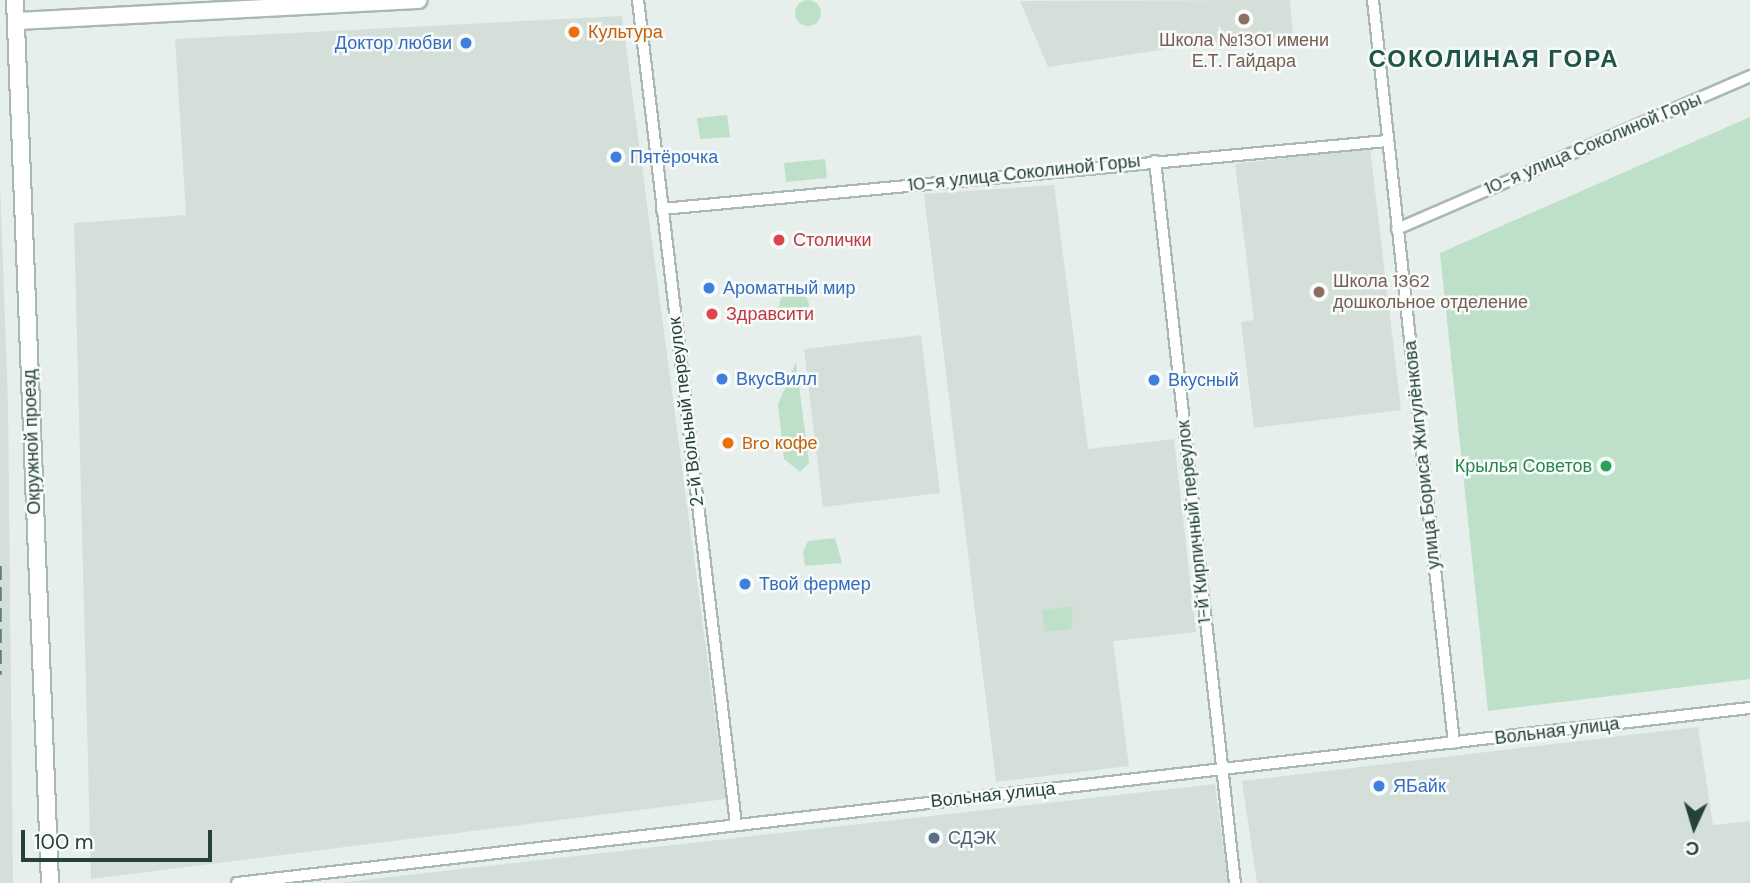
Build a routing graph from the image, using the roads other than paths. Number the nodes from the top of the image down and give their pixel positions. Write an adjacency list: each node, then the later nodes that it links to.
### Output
1 (15, 0): 5 (street, Окружной проезд)
2 (418, 0): 5 (street)
3 (638, 0): 9 (street, 2-й Вольный переулок)
4 (1373, 0): 7 (street, улица Бориса Жигулёнкова)
5 (16, 21): 15 (street, Окружной проезд)
6 (1750, 76): 10 (street, 10-я улица Соколиной Горы)
7 (1387, 141): 8 (street, 10-я улица Соколиной Горы); 10 (street, улица Бориса Жигулёнкова)
8 (1155, 161): 9 (street, 10-я улица Соколиной Горы); 13 (street, 1-й Кирпичный переулок)
9 (662, 209): 14 (street, 2-й Вольный переулок)
10 (1396, 229): 12 (street, улица Бориса Жигулёнкова)
11 (1750, 708): 12 (street, Вольная улица)
12 (1454, 743): 13 (street, Вольная улица)
13 (1220, 769): 14 (street, Вольная улица); 17 (street, 1-й Кирпичный переулок)
14 (736, 824): 16 (street, Вольная улица)
15 (50, 883)
16 (237, 883)
17 (1235, 883)

